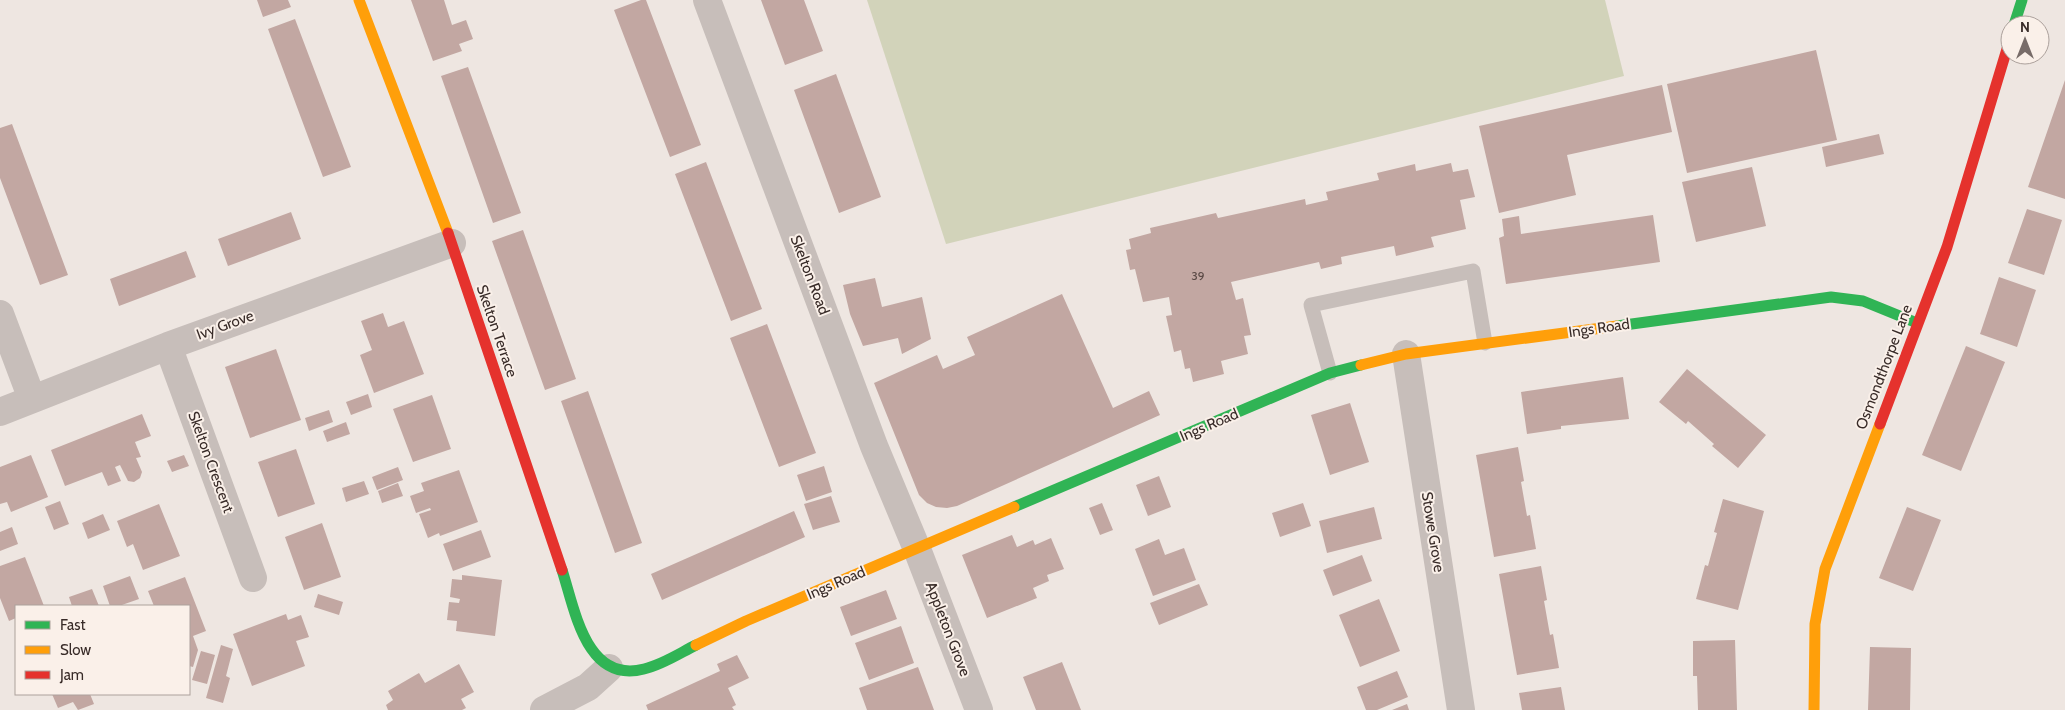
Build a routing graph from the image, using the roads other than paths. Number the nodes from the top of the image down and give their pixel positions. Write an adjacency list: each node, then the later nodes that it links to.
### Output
1 (359, 0): 6 (street, Skelton Terrace)
2 (707, 0): 15 (street, Skelton Road)
3 (2022, 0): 4 (street)
4 (2017, 15)
5 (2002, 65): 8 (street, Osmondthorpe Lane)
6 (452, 242): 10 (street, Ivy Grove); 17 (street, Skelton Terrace)
7 (0, 314): 13 (street)
8 (1917, 323): 9 (street, Ings Road); 21 (street, Osmondthorpe Lane)
9 (1485, 343): 11 (street, Ings Road); 12 (lane)
10 (168, 346): 13 (street, Ivy Grove); 16 (street, Skelton Crescent)
11 (1406, 354): 12 (street, Ings Road); 20 (street, Stowe Grove)
12 (1330, 373): 15 (street, Ings Road)
13 (32, 399): 14 (street, Ivy Grove)
14 (0, 412)
15 (917, 549): 17 (street, Ings Road); 19 (street, Appleton Grove)
16 (253, 578)
17 (609, 668): 18 (street)
18 (544, 710)
19 (979, 710)
20 (1460, 710)
21 (1814, 710)

